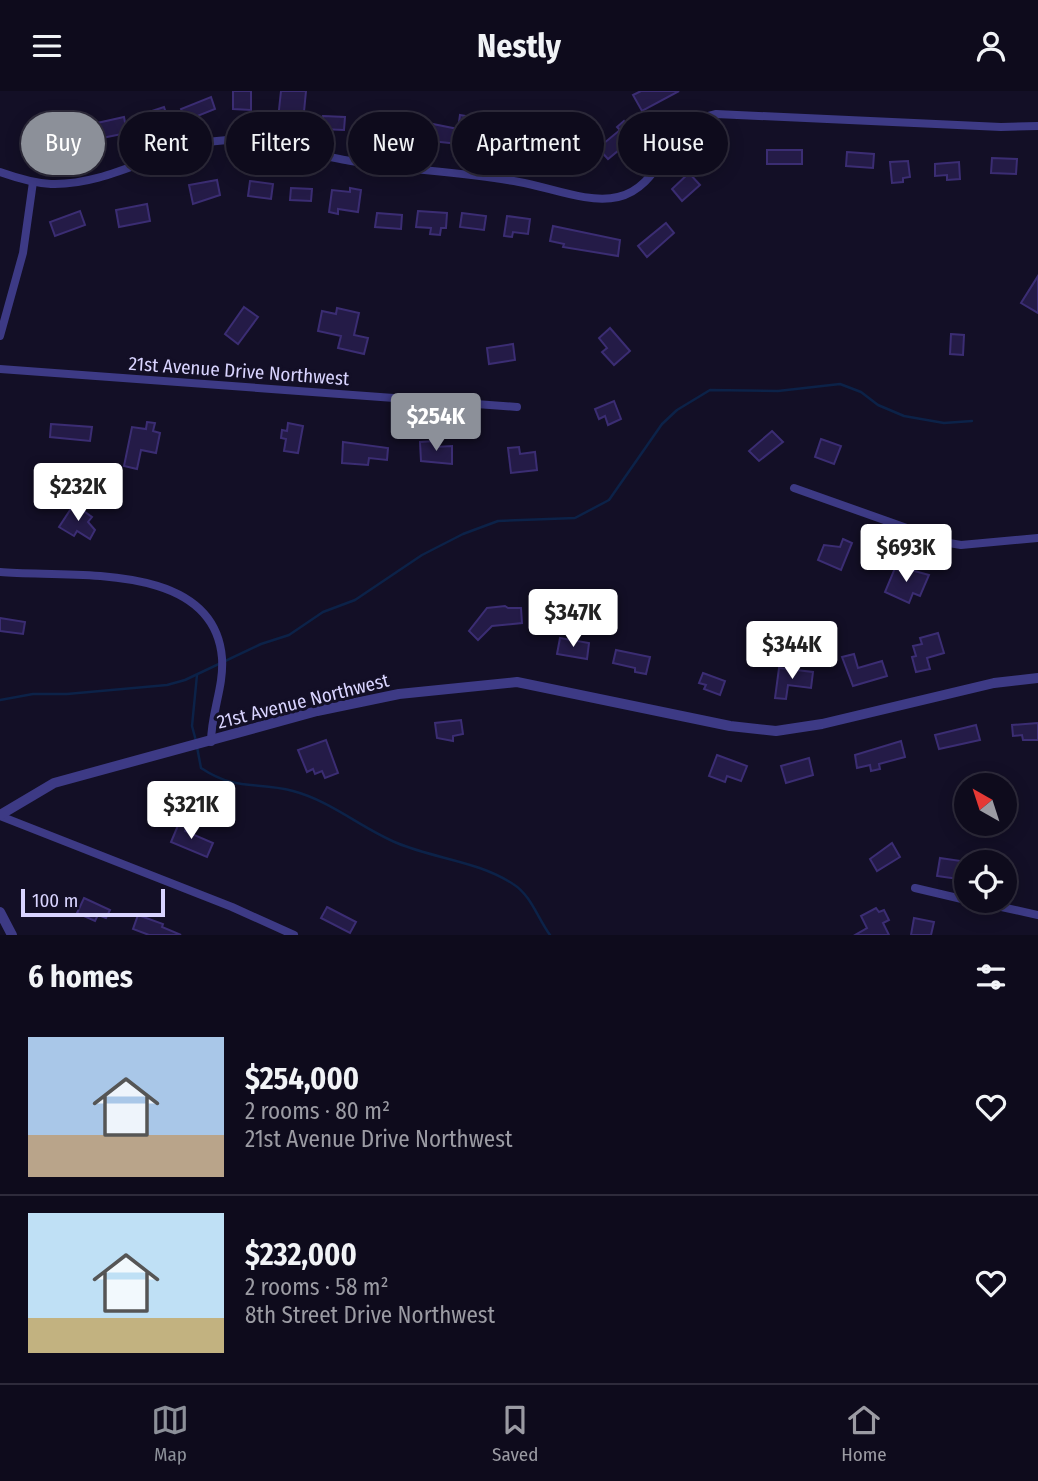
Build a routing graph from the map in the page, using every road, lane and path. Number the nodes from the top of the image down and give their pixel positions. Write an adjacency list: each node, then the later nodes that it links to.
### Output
1 (1038, 126): 3 (street)
2 (0, 172): 3 (street)
3 (33, 182): 4 (street)
4 (0, 336)
5 (0, 369): 6 (street, 21st Avenue Drive Northwest)
6 (517, 407)
7 (794, 488): 8 (street)
8 (1038, 538)
9 (0, 572): 11 (street)
10 (1038, 678): 11 (street, 21st Avenue Northwest)
11 (211, 742): 12 (street, 21st Avenue Northwest)
12 (0, 816): 19 (street)
13 (915, 888): 14 (street)
14 (954, 897)
15 (1017, 910): 17 (street)
16 (0, 912): 18 (street)
17 (1038, 915)
18 (12, 935)
19 (294, 935)

